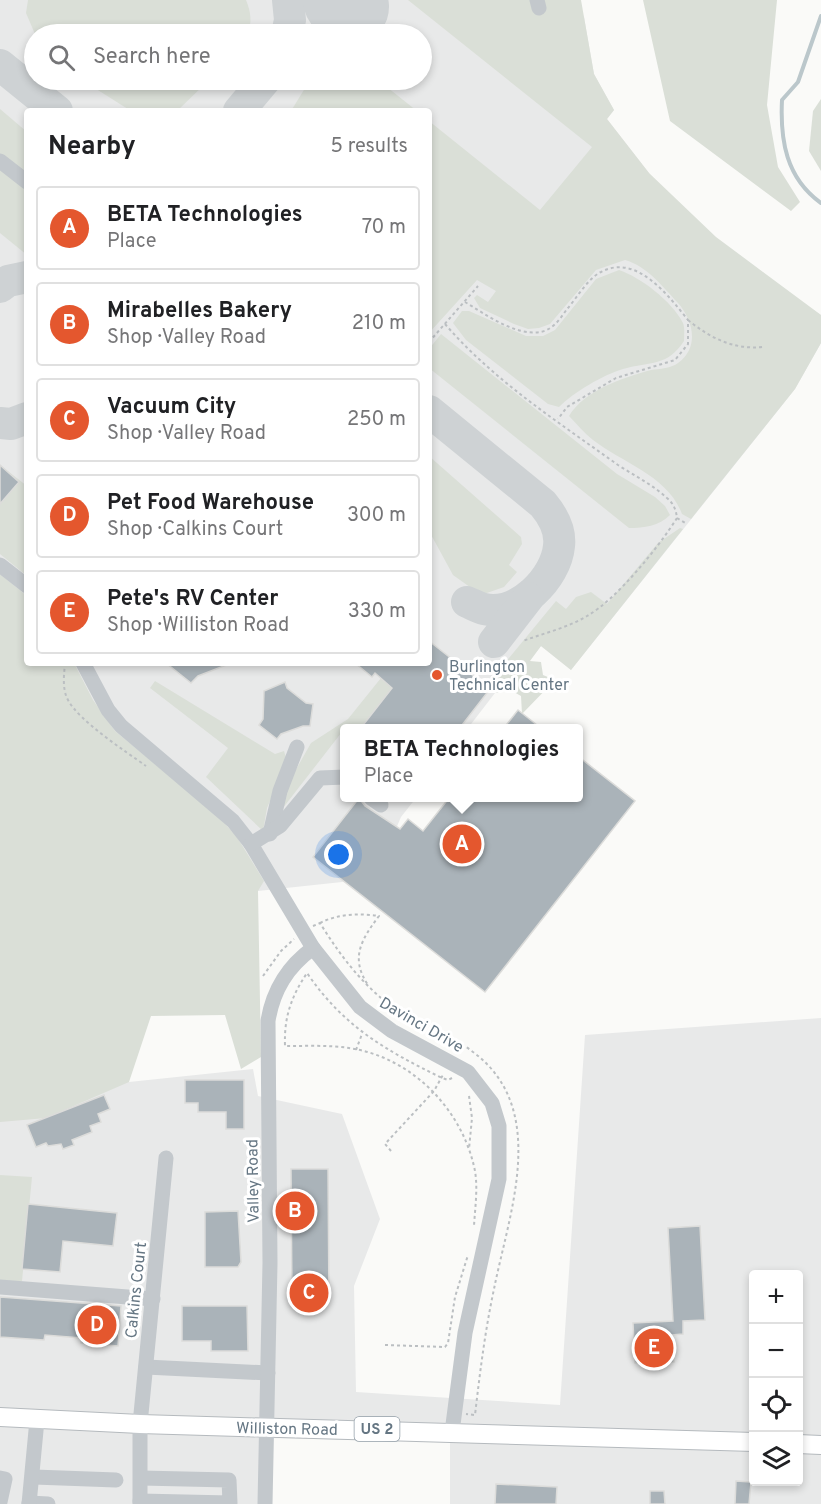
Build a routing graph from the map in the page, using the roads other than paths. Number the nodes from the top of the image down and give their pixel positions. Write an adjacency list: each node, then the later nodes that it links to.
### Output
1 (0, 161): 2 (street)
2 (24, 180)
3 (0, 565): 4 (street)
4 (24, 584)
5 (85, 666): 9 (street, Davinci Drive)
6 (297, 747): 8 (street)
7 (340, 777): 8 (street)
8 (270, 834): 9 (street)
9 (251, 844): 10 (street, Davinci Drive)
10 (313, 948): 15 (street, Valley Road); 20 (street, Davinci Drive)
11 (166, 1158): 13 (street, Calkins Court)
12 (0, 1287): 13 (street)
13 (153, 1299): 14 (street, Calkins Court)
14 (146, 1367): 15 (street); 18 (street, Calkins Court)
15 (268, 1373): 19 (street, Valley Road)
16 (0, 1417): 17 (main road, Williston Road / US 2)
17 (37, 1420): 18 (main road, Williston Road / US 2); 24 (street)
18 (141, 1424): 19 (main road, Williston Road / US 2); 26 (street, Calkins Court)
19 (267, 1428): 20 (main road, Williston Road / US 2); 32 (street, Valley Road)
20 (452, 1432): 21 (main road, Williston Road / US 2)
21 (749, 1442)
22 (803, 1444): 23 (main road)
23 (821, 1445)
24 (34, 1477): 27 (street); 30 (street)
25 (0, 1478): 28 (street)
26 (141, 1478): 29 (street, Calkins Court); 29 (street)
27 (116, 1480)
28 (0, 1502)
29 (140, 1503)
30 (29, 1504): 31 (street)
31 (48, 1504)
32 (265, 1504)

